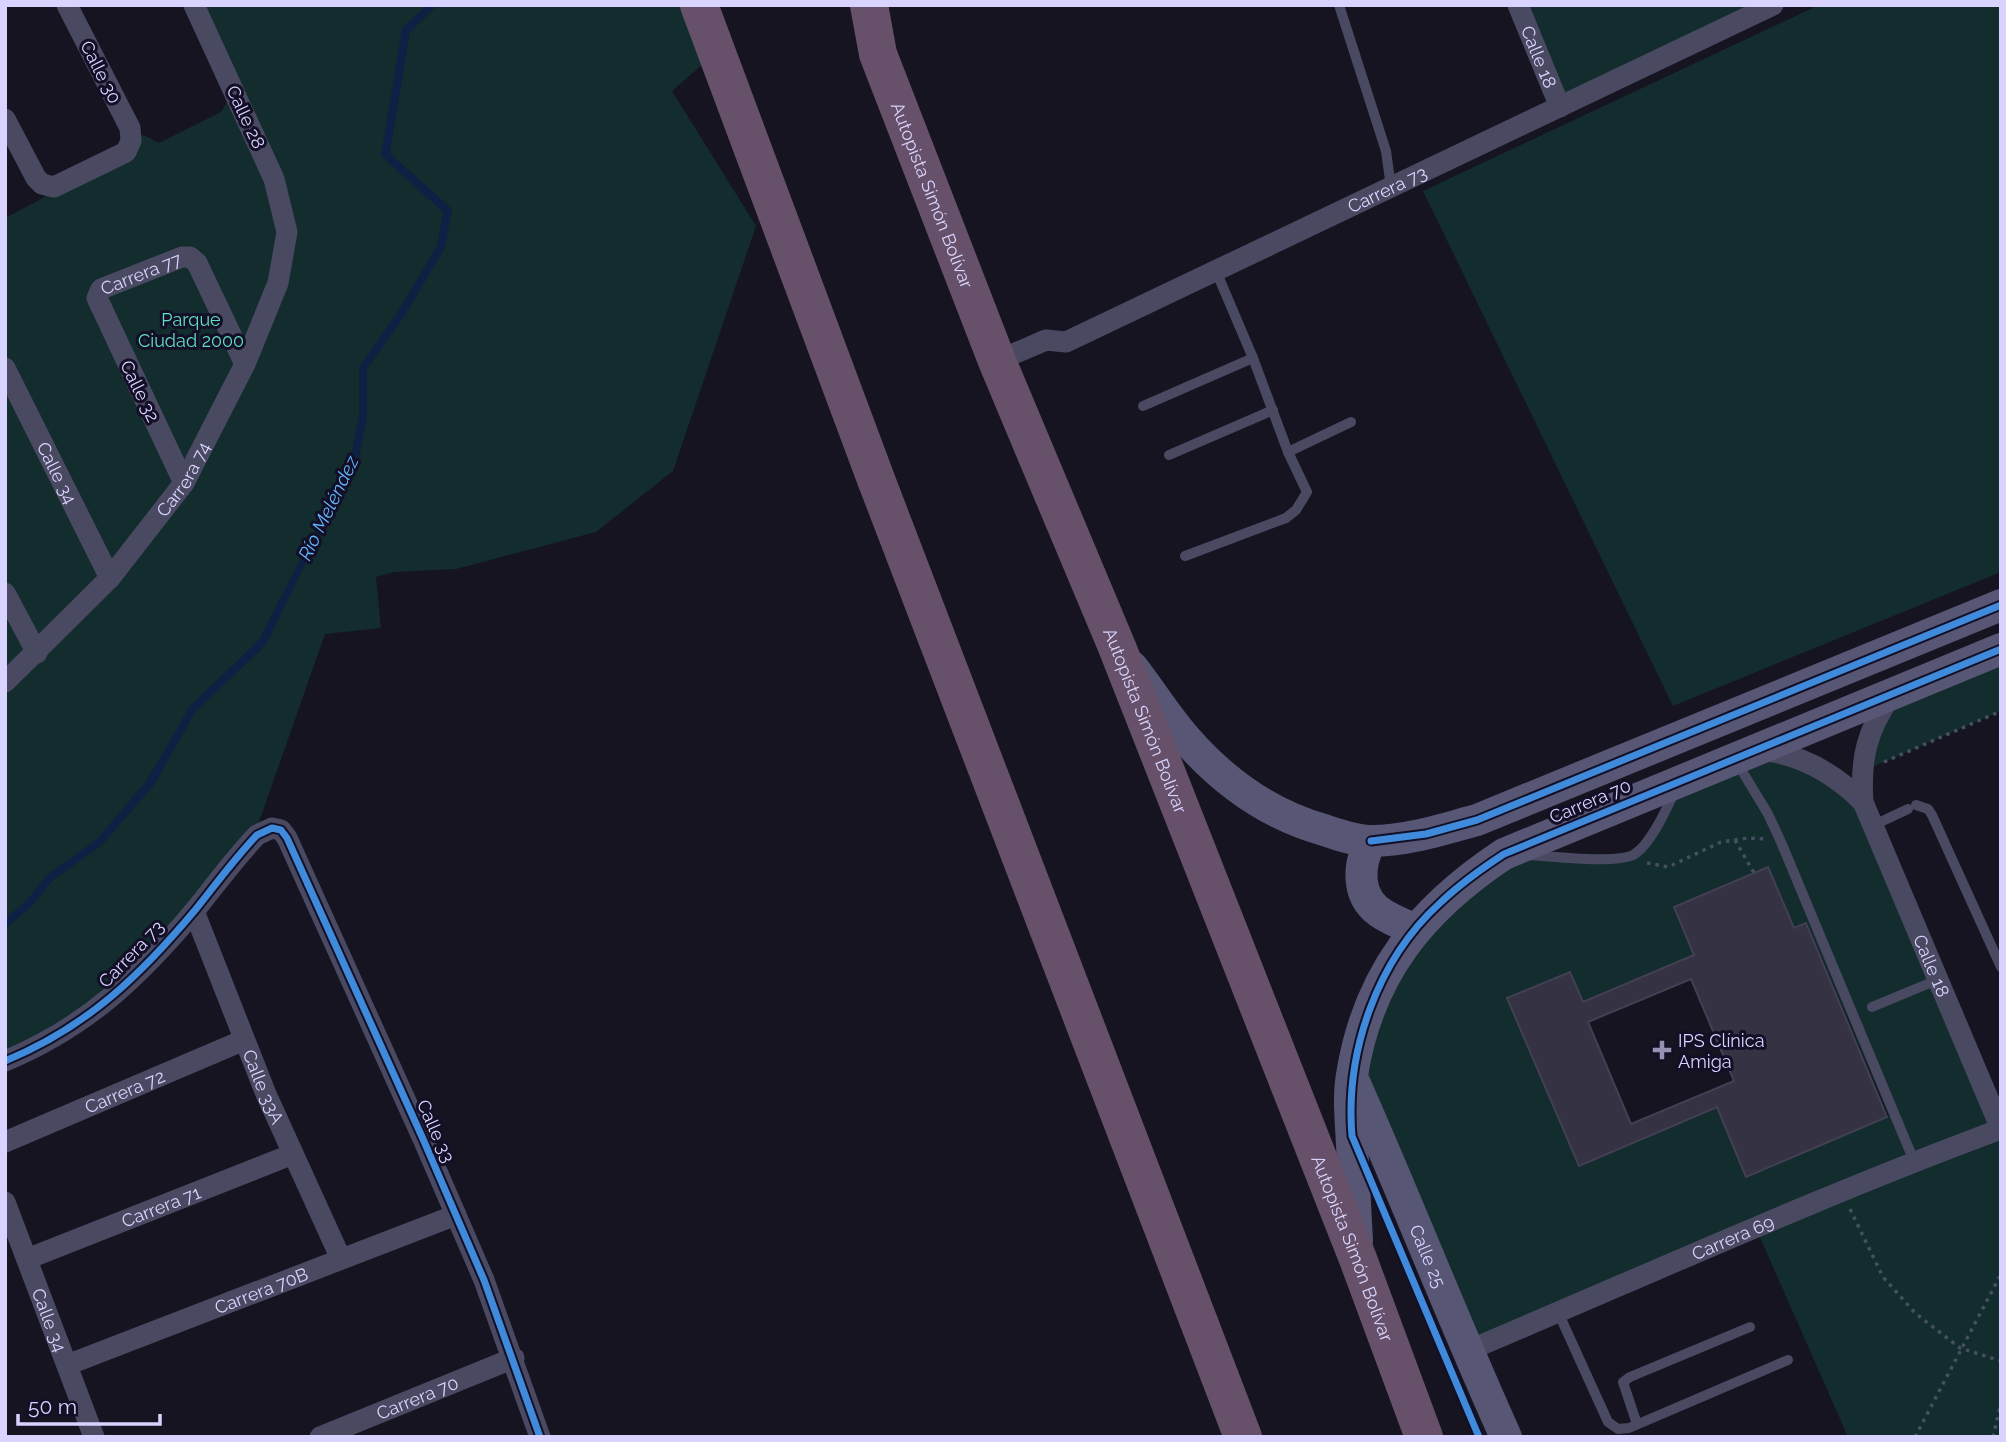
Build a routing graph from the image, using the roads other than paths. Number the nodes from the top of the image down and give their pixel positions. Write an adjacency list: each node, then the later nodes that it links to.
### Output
1 (67, 5): 11 (street, Calle 30)
2 (194, 5): 13 (street, Calle 28)
3 (699, 5): 9 (highway)
4 (712, 5): 9 (highway)
5 (1339, 5): 12 (lane)
6 (1518, 5): 10 (street, Calle 18)
7 (1773, 5): 10 (street, Carrera 73)
8 (870, 12): 17 (highway, Autopista Simón Bolívar)
9 (717, 52): 69 (highway)
10 (1560, 107): 12 (street, Carrera 73)
11 (5, 119)
12 (1391, 187): 14 (street, Carrera 73)
13 (287, 232): 18 (street, Carrera 74)
14 (1216, 271): 16 (lane); 17 (street, Carrera 73)
15 (97, 298): 18 (street, Carrera 77); 25 (street, Calle 32)
16 (1253, 358): 20 (lane); 21 (lane)
17 (997, 361): 30 (highway, Autopista Simón Bolívar)
18 (244, 364): 25 (street, Carrera 74)
19 (5, 368): 27 (street, Calle 34)
20 (1143, 406)
21 (1273, 410): 23 (lane); 24 (lane)
22 (1351, 422): 23 (lane)
23 (1288, 452): 26 (lane)
24 (1169, 455)
25 (184, 484): 27 (street, Carrera 74)
26 (1185, 556)
27 (110, 578): 32 (street, Carrera 74)
28 (5, 593): 32 (street)
29 (2001, 605): 39 (street, Carrera 70)
30 (1117, 647): 39 (street, Carrera 70); 58 (highway, Autopista Simón Bolívar)
31 (2001, 649): 34 (street, Carrera 70)
32 (37, 653): 33 (street, Carrera 74)
33 (5, 682)
34 (1892, 694): 35 (street, Carrera 70); 37 (street, Calle 18)
35 (1746, 754): 36 (street, Carrera 70); 37 (street, Calle 18); 53 (lane)
36 (1679, 781): 41 (street, Carrera 70); 41 (lane)
37 (1863, 802): 38 (street, Calle 18)
38 (1872, 826): 44 (lane); 45 (street, Calle 18)
39 (1371, 841): 43 (street)
40 (290, 845): 42 (street, Carrera 73); 55 (street, Calle 33)
41 (1504, 854): 43 (street, Carrera 70)
42 (194, 911): 47 (street, Calle 33A); 48 (street, Carrera 73)
43 (1415, 930): 49 (street, Carrera 70)
44 (2001, 967)
45 (1937, 980): 46 (lane); 50 (street, Calle 18)
46 (1872, 1007)
47 (244, 1040): 51 (street, Carrera 72); 52 (street, Calle 33A)
48 (5, 1061)
49 (1352, 1076): 58 (street, Carrera 70); 61 (street, Calle 25)
50 (2001, 1129): 53 (street, Carrera 69)
51 (5, 1142)
52 (293, 1154): 56 (street, Carrera 71); 57 (street, Calle 33A)
53 (1914, 1161): 59 (street, Carrera 69)
54 (5, 1202): 56 (street, Calle 34)
55 (456, 1214): 57 (street, Carrera 70B); 62 (street, Calle 33)
56 (27, 1259): 64 (street, Calle 34)
57 (341, 1259): 64 (street, Carrera 70B)
58 (1358, 1259): 70 (highway, Autopista Simón Bolívar)
59 (1558, 1312): 61 (street, Carrera 69); 65 (lane)
60 (1750, 1327): 65 (lane)
61 (1468, 1351): 71 (street, Calle 25)
62 (514, 1359): 67 (street, Carrera 70); 68 (street, Calle 33)
63 (1788, 1360): 65 (lane)
64 (67, 1365): 66 (street, Calle 34)
65 (1637, 1424)
66 (94, 1437)
67 (320, 1437)
68 (540, 1437)
69 (1243, 1437)
70 (1424, 1437)
71 (1506, 1437)

